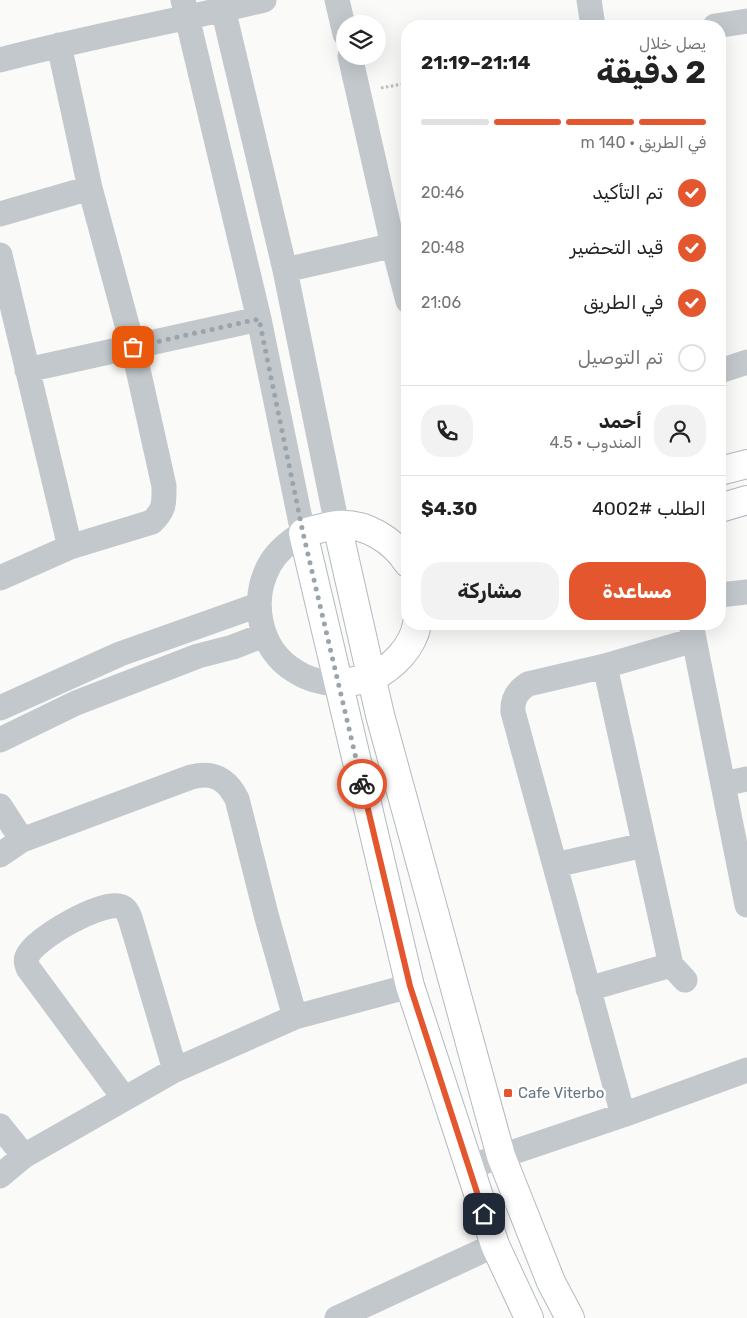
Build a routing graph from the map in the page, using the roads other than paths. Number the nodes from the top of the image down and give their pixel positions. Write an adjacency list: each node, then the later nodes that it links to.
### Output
1 (264, 0): 4 (street)
2 (337, 0): 6 (street)
3 (589, 0): 7 (street)
4 (222, 5): 5 (street); 17 (street)
5 (185, 9): 10 (street); 18 (street)
6 (341, 15)
7 (593, 20)
8 (747, 21): 9 (street)
9 (726, 24)
10 (59, 44): 11 (street); 13 (street)
11 (0, 60)
12 (352, 65): 15 (street)
13 (90, 188): 14 (street); 19 (street)
14 (0, 214)
15 (400, 244): 17 (street)
16 (0, 255): 22 (street)
17 (285, 270): 27 (street)
18 (259, 319): 19 (street); 28 (street)
19 (133, 347): 22 (street); 29 (street)
20 (747, 362): 21 (street)
21 (726, 369)
22 (27, 370): 29 (street)
23 (747, 464): 24 (main road)
24 (726, 470)
25 (747, 500): 26 (main road)
26 (726, 506)
27 (337, 525): 28 (main road); 30 (main road); 39 (main road)
28 (303, 533): 34 (street); 40 (main road)
29 (70, 547): 31 (street)
30 (401, 554)
31 (0, 578)
32 (747, 592): 33 (street)
33 (726, 594)
34 (258, 605): 37 (street); 41 (street)
35 (414, 630): 39 (main road)
36 (692, 632): 38 (street); 44 (street)
37 (264, 635): 40 (street); 42 (street)
38 (605, 666): 47 (street); 49 (street)
39 (372, 678): 40 (main road); 60 (main road)
40 (338, 685): 51 (main road)
41 (0, 708)
42 (0, 740)
43 (747, 779): 44 (street)
44 (723, 784): 50 (street)
45 (0, 806): 46 (street)
46 (22, 840): 48 (street); 53 (street)
47 (644, 845): 49 (street); 52 (street)
48 (0, 855)
49 (555, 865): 52 (street)
50 (746, 899)
51 (410, 986): 53 (street); 61 (main road)
52 (588, 989): 57 (street)
53 (295, 1017): 54 (street)
54 (174, 1070): 56 (street); 56 (street)
55 (747, 1070): 57 (street)
56 (124, 1098): 59 (street)
57 (623, 1115): 60 (street)
58 (0, 1126): 59 (street)
59 (24, 1156): 62 (street)
60 (501, 1156): 61 (street); 66 (main road)
61 (469, 1167): 63 (main road)
62 (0, 1176)
63 (495, 1245): 64 (street); 65 (main road)
64 (337, 1318)
65 (529, 1318)
66 (570, 1318)

